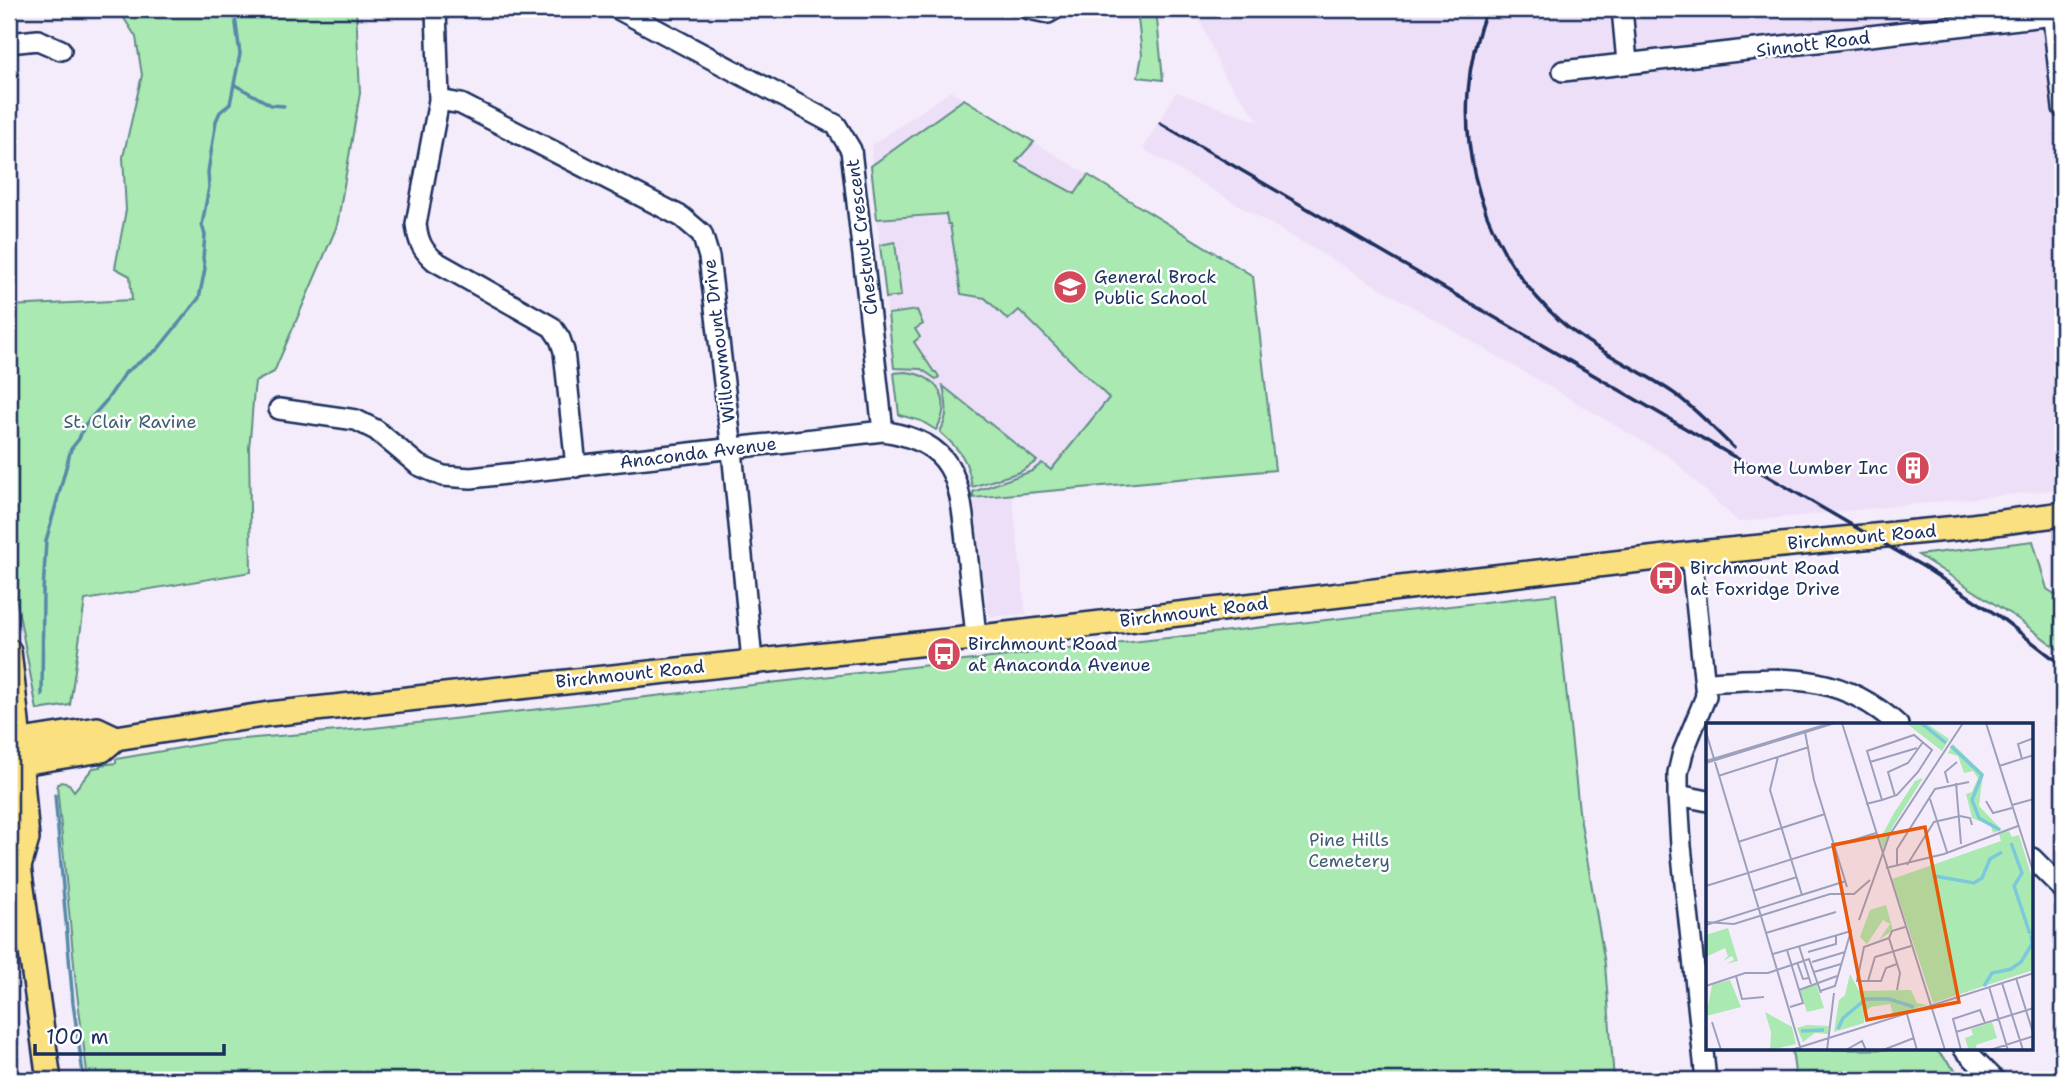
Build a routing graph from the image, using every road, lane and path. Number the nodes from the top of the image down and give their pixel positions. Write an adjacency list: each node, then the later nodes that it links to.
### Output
1 (436, 9): 9 (street)
2 (618, 9): 12 (street, Chestnut Crescent)
3 (1622, 9): 7 (street)
4 (2056, 13): 7 (street, Sinnott Road); 10 (street)
5 (9, 43): 6 (street)
6 (61, 50)
7 (1627, 62): 8 (street, Sinnott Road)
8 (1563, 71)
9 (439, 100): 13 (street, Willowmount Drive); 14 (street)
10 (2063, 107)
11 (279, 409): 14 (street, Anaconda Avenue)
12 (883, 431): 13 (street, Anaconda Avenue); 17 (street, Anaconda Avenue)
13 (732, 450): 14 (street, Anaconda Avenue); 19 (street, Willowmount Drive)
14 (576, 467)
15 (2063, 514): 16 (main road, Birchmount Road)
16 (1691, 554): 17 (main road, Birchmount Road); 20 (street)
17 (976, 637): 19 (main road, Birchmount Road)
18 (9, 651): 22 (main road)
19 (752, 661): 22 (main road, Birchmount Road)
20 (1706, 682): 21 (street); 23 (street)
21 (1895, 723)
22 (14, 753): 25 (main road)
23 (1678, 795): 24 (street); 30 (street)
24 (1706, 801)
25 (14, 860): 29 (main road)
26 (2034, 860): 27 (street)
27 (2063, 889)
28 (1965, 1050): 31 (street)
29 (49, 1080)
30 (1706, 1080)
31 (1995, 1080)

